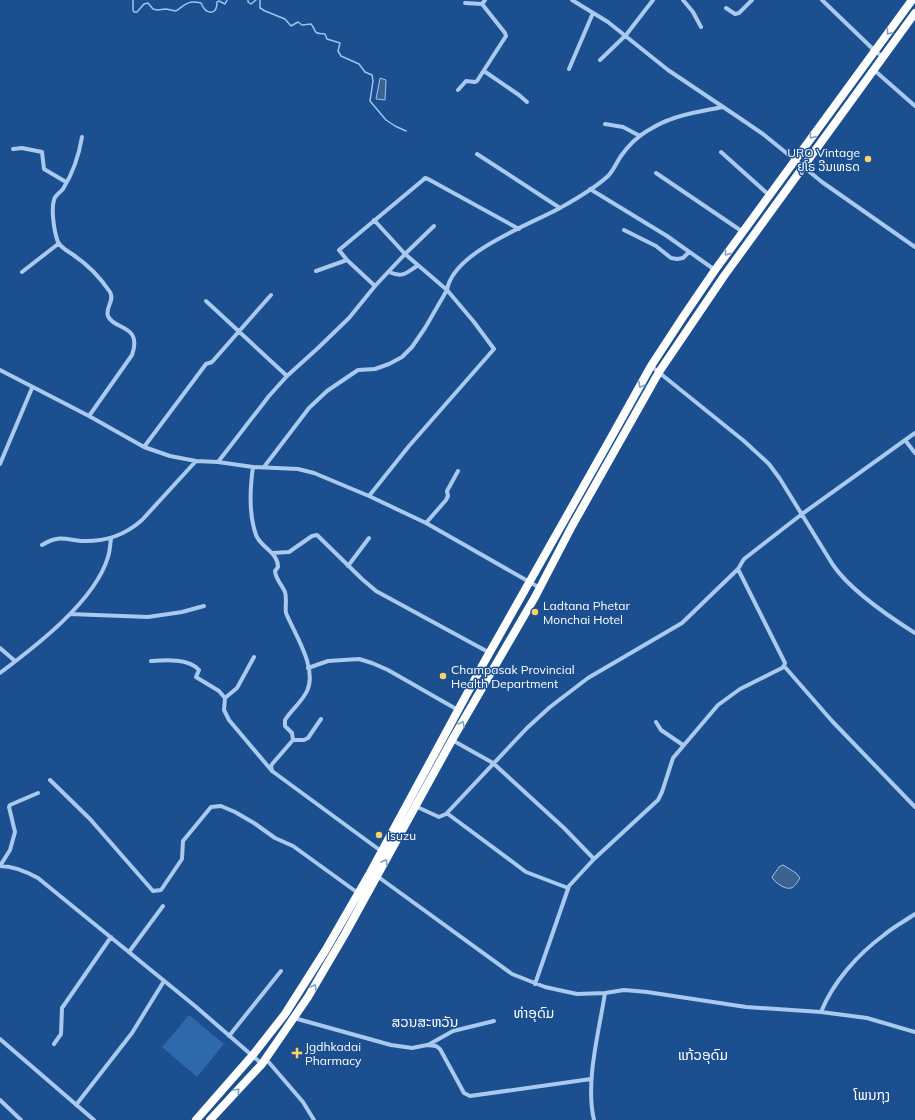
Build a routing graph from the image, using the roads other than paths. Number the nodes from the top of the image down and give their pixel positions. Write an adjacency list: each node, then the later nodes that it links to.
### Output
1 (486, 0): 10 (street)
2 (572, 0): 8 (street)
3 (653, 0): 15 (street)
4 (683, 0): 14 (street)
5 (752, 0): 11 (street)
6 (822, 0): 16 (street)
7 (912, 0): 16 (highway, one-way to 16)
8 (579, 2): 12 (street)
9 (465, 3): 10 (street)
10 (482, 4): 21 (street)
11 (726, 8)
12 (593, 13): 15 (street); 19 (street)
13 (915, 14): 17 (highway)
14 (701, 27)
15 (626, 35): 18 (street); 25 (street)
16 (875, 51): 17 (street); 32 (highway, one-way to 32)
17 (883, 57): 20 (highway)
18 (600, 60)
19 (569, 69)
20 (874, 70): 24 (street); 33 (highway)
21 (484, 71): 22 (street); 23 (street)
22 (458, 90)
23 (527, 102)
24 (915, 106)
25 (722, 107): 27 (street); 32 (street)
26 (605, 124): 27 (street)
27 (640, 136): 36 (street)
28 (82, 137): 35 (street)
29 (12, 149): 35 (street)
30 (721, 152): 37 (street)
31 (477, 154): 38 (street)
32 (795, 160): 33 (street); 37 (highway)
33 (803, 168): 45 (street); 57 (highway)
34 (656, 173): 43 (street)
35 (66, 182): 44 (street)
36 (590, 189): 38 (street); 46 (street)
37 (769, 195): 43 (highway)
38 (560, 208): 41 (street)
39 (374, 220): 41 (street); 47 (street); 48 (street)
40 (434, 226): 47 (street)
41 (518, 229): 56 (street)
42 (624, 230): 46 (street)
43 (743, 232): 50 (highway, one-way to 50)
44 (58, 244): 52 (street); 66 (street)
45 (915, 247)
46 (689, 252): 50 (street)
47 (405, 254): 49 (street); 53 (street)
48 (347, 260): 51 (street); 55 (street)
49 (418, 266): 53 (street); 56 (street)
50 (715, 270): 54 (highway)
51 (316, 271)
52 (22, 272)
53 (389, 272): 55 (street)
54 (704, 285): 57 (highway); 61 (highway)
55 (375, 286): 64 (street)
56 (447, 290): 75 (street); 77 (street)
57 (712, 292): 63 (highway)
58 (271, 295): 60 (street)
59 (206, 301): 60 (street)
60 (240, 331): 64 (street); 69 (street)
61 (651, 366): 63 (street); 86 (highway, one-way to 86)
62 (0, 370): 65 (street)
63 (659, 372): 78 (street); 87 (highway)
64 (287, 376): 72 (street)
65 (32, 388): 66 (street); 73 (street)
66 (89, 416): 69 (street)
67 (915, 433): 68 (street)
68 (905, 440): 70 (street); 78 (street)
69 (144, 447): 71 (street)
70 (915, 453)
71 (196, 460): 72 (street); 81 (street)
72 (218, 462): 74 (street)
73 (0, 464)
74 (254, 467): 75 (street); 83 (street)
75 (264, 467): 77 (street)
76 (458, 472): 79 (street)
77 (369, 496): 79 (street)
78 (802, 514): 85 (street); 90 (street)
79 (426, 523): 86 (street)
80 (369, 538): 84 (street)
81 (111, 539): 82 (street); 89 (street)
82 (42, 545)
83 (272, 553): 84 (street); 97 (street)
84 (348, 566): 92 (street)
85 (738, 569): 96 (street); 106 (street)
86 (530, 582): 87 (street); 92 (highway)
87 (540, 588): 104 (highway, one-way to 87)
88 (204, 606): 89 (street)
89 (70, 614): 95 (street)
90 (915, 633)
91 (0, 648): 95 (street)
92 (490, 653): 100 (highway)
93 (254, 657): 99 (street)
94 (151, 661): 99 (street)
95 (16, 662): 98 (street)
96 (784, 666): 105 (street); 112 (street)
97 (308, 668): 100 (street); 103 (street)
98 (0, 673)
99 (225, 698): 107 (street)
100 (458, 710): 110 (highway)
101 (320, 719): 103 (street)
102 (656, 722): 105 (street)
103 (293, 740): 107 (street)
104 (452, 740): 106 (street); 111 (highway)
105 (683, 745): 115 (street)
106 (492, 764): 113 (street); 115 (street)
107 (272, 771): 114 (street)
108 (50, 780): 119 (street)
109 (38, 793): 116 (street)
110 (408, 802): 111 (street); 114 (highway)
111 (416, 807): 113 (street); 117 (highway, one-way to 111)
112 (915, 807)
113 (446, 814): 118 (street)
114 (381, 851): 117 (highway)
115 (594, 860): 118 (street)
116 (0, 866): 122 (street)
117 (373, 875): 119 (highway); 126 (street); 129 (highway, one-way to 117)
118 (568, 888): 126 (street)
119 (358, 893): 136 (highway)
120 (164, 906): 123 (street)
121 (915, 914): 128 (street)
122 (111, 937): 123 (street); 134 (street)
123 (129, 952): 125 (street)
124 (281, 971): 132 (street)
125 (164, 981): 132 (street); 140 (street)
126 (535, 984): 127 (street)
127 (605, 993): 128 (street); 138 (street)
128 (821, 1012): 131 (street)
129 (294, 1018): 135 (street); 137 (highway)
130 (494, 1021): 135 (street)
131 (915, 1032)
132 (229, 1036): 136 (street)
133 (0, 1039): 140 (street)
134 (54, 1044)
135 (427, 1045): 138 (street)
136 (252, 1056): 137 (street); 143 (highway)
137 (264, 1062): 144 (highway, one-way to 137); 145 (street)
138 (591, 1079): 146 (street)
139 (0, 1100): 141 (street)
140 (76, 1104): 142 (street)
141 (21, 1120)
142 (94, 1120)
143 (196, 1120)
144 (210, 1120)
145 (314, 1120)
146 (594, 1120)

